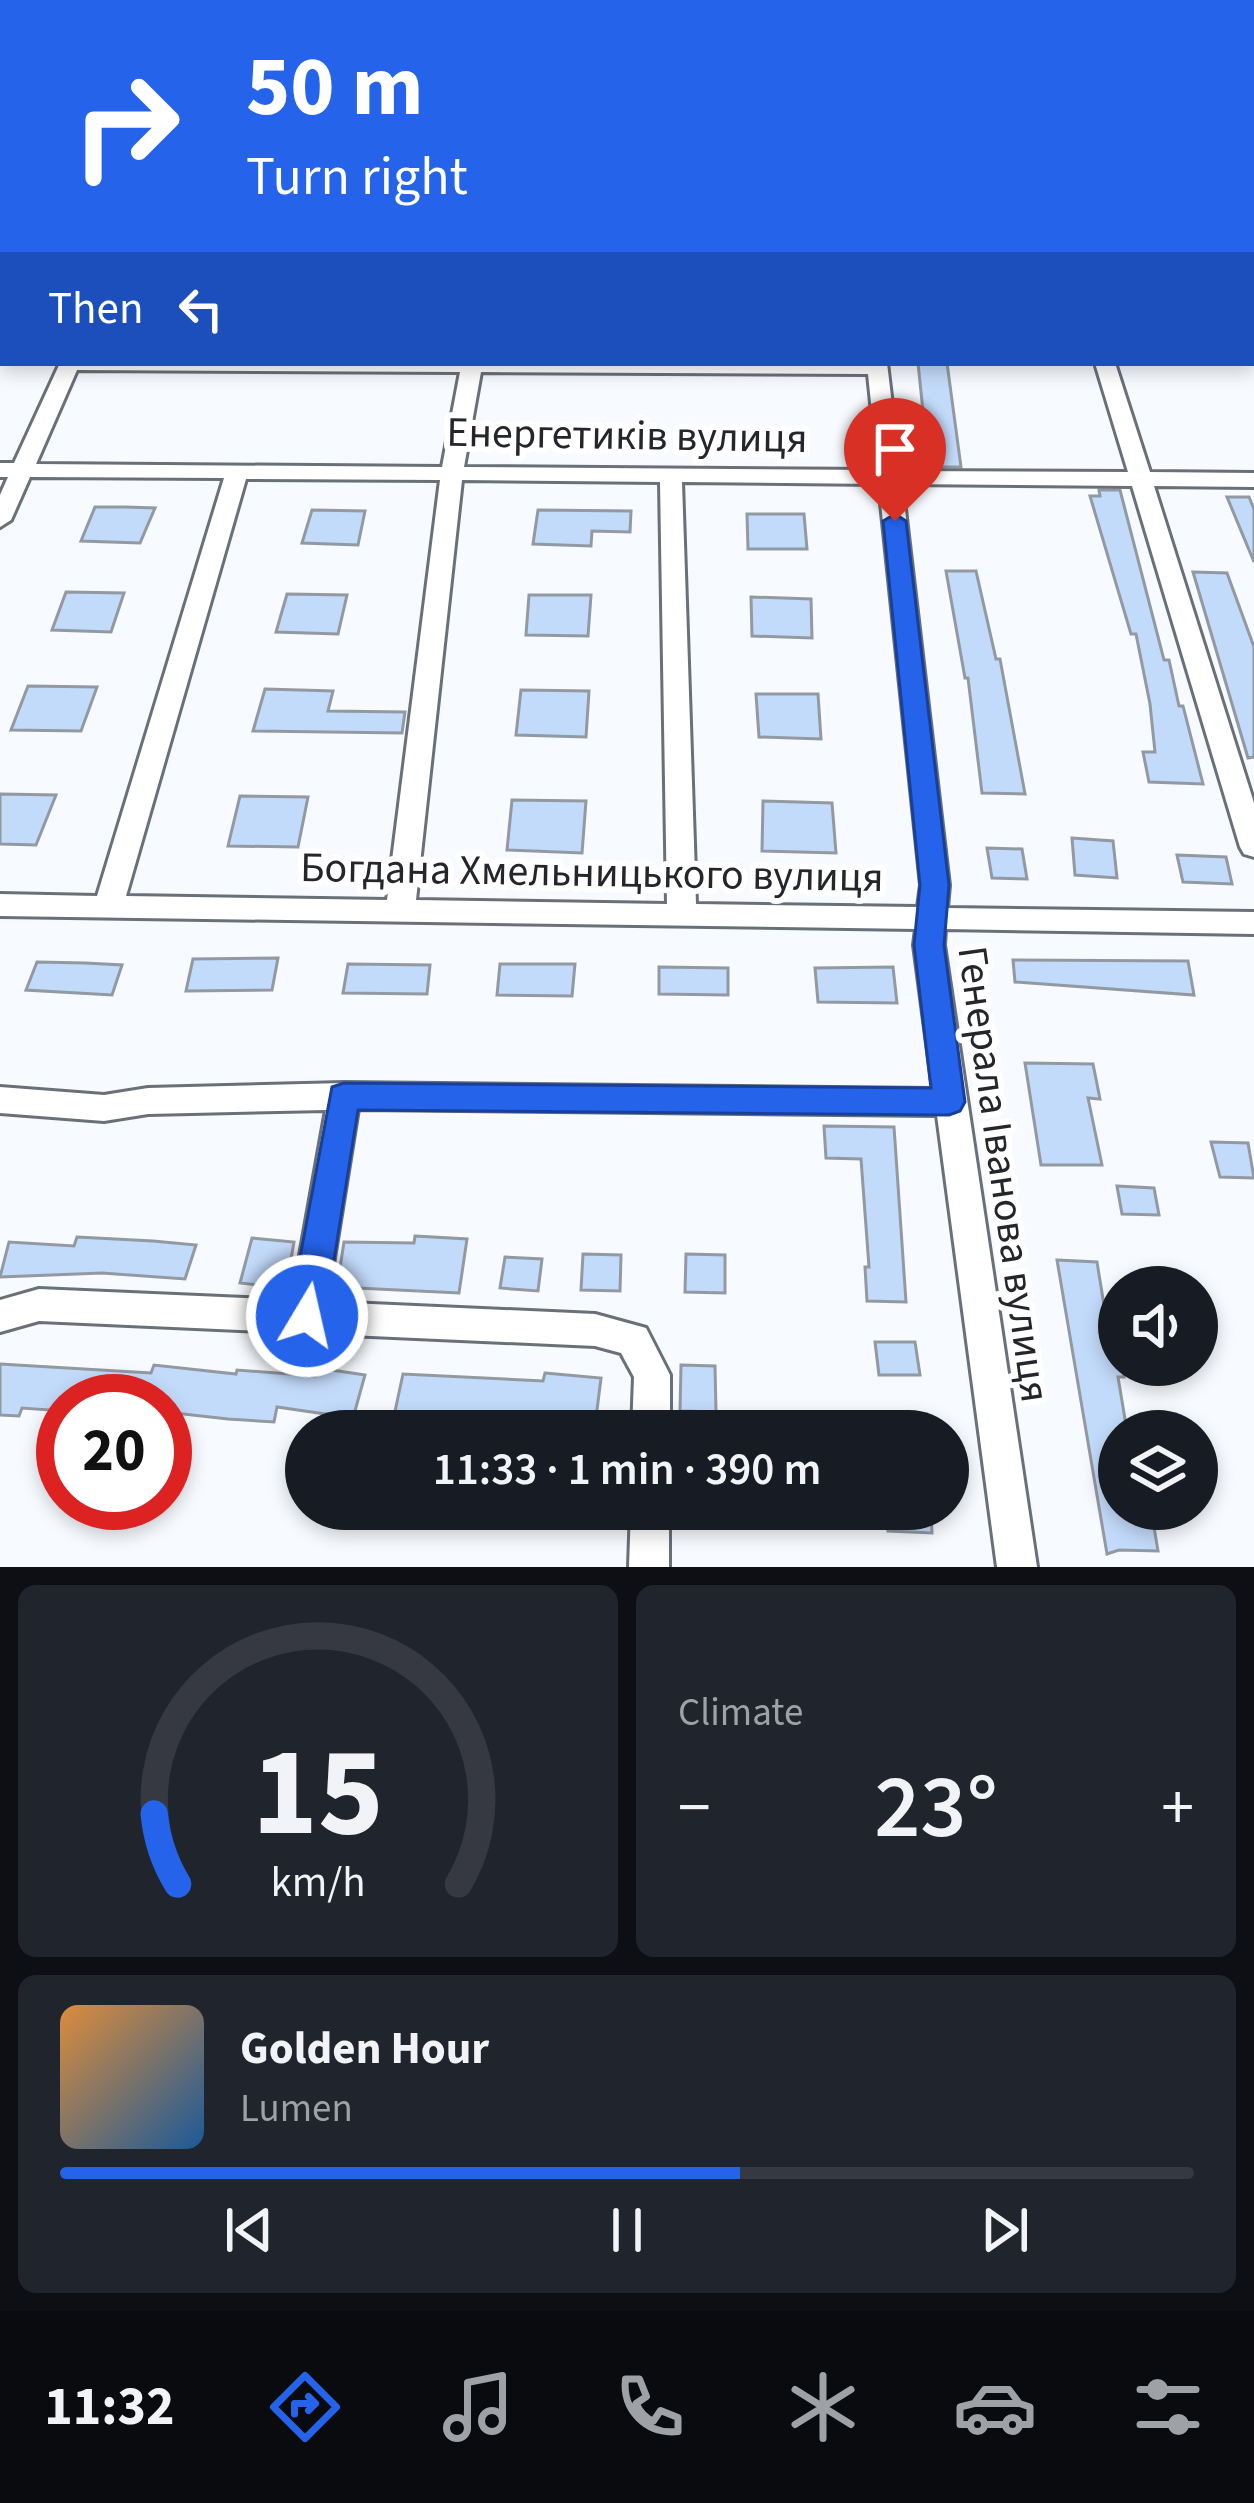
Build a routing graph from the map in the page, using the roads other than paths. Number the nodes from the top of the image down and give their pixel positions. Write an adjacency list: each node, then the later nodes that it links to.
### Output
1 (68, 366): 5 (street)
2 (471, 366): 7 (street)
3 (878, 366): 9 (street, Генерала Іванова вулиця)
4 (1106, 366): 10 (street)
5 (11, 471): 6 (street, Енергетиків вулиця); 12 (street)
6 (237, 471): 7 (street, Енергетиків вулиця); 15 (street)
7 (452, 471): 8 (street, Енергетиків вулиця); 16 (street)
8 (670, 473): 9 (street, Енергетиків вулиця); 17 (street)
9 (890, 476): 10 (street, Енергетиків вулиця); 18 (street, Генерала Іванова вулиця)
10 (1142, 479): 11 (street, Енергетиків вулиця); 13 (street)
11 (1254, 480)
12 (0, 520)
13 (1254, 847)
14 (0, 905): 15 (street, Богдана Хмельницького вулиця)
15 (108, 907): 16 (street, Богдана Хмельницького вулиця)
16 (400, 910): 17 (street, Богдана Хмельницького вулиця)
17 (682, 915): 18 (street, Богдана Хмельницького вулиця)
18 (932, 917): 19 (street, Богдана Хмельницького вулиця); 22 (street, Генерала Іванова вулиця)
19 (1254, 923)
20 (344, 1096): 21 (street); 22 (street); 24 (street)
21 (0, 1100)
22 (949, 1102): 28 (street, Генерала Іванова вулиця)
23 (0, 1316): 24 (street)
24 (307, 1316): 25 (street)
25 (651, 1410)
26 (650, 1530): 27 (street)
27 (649, 1567)
28 (1017, 1567)

